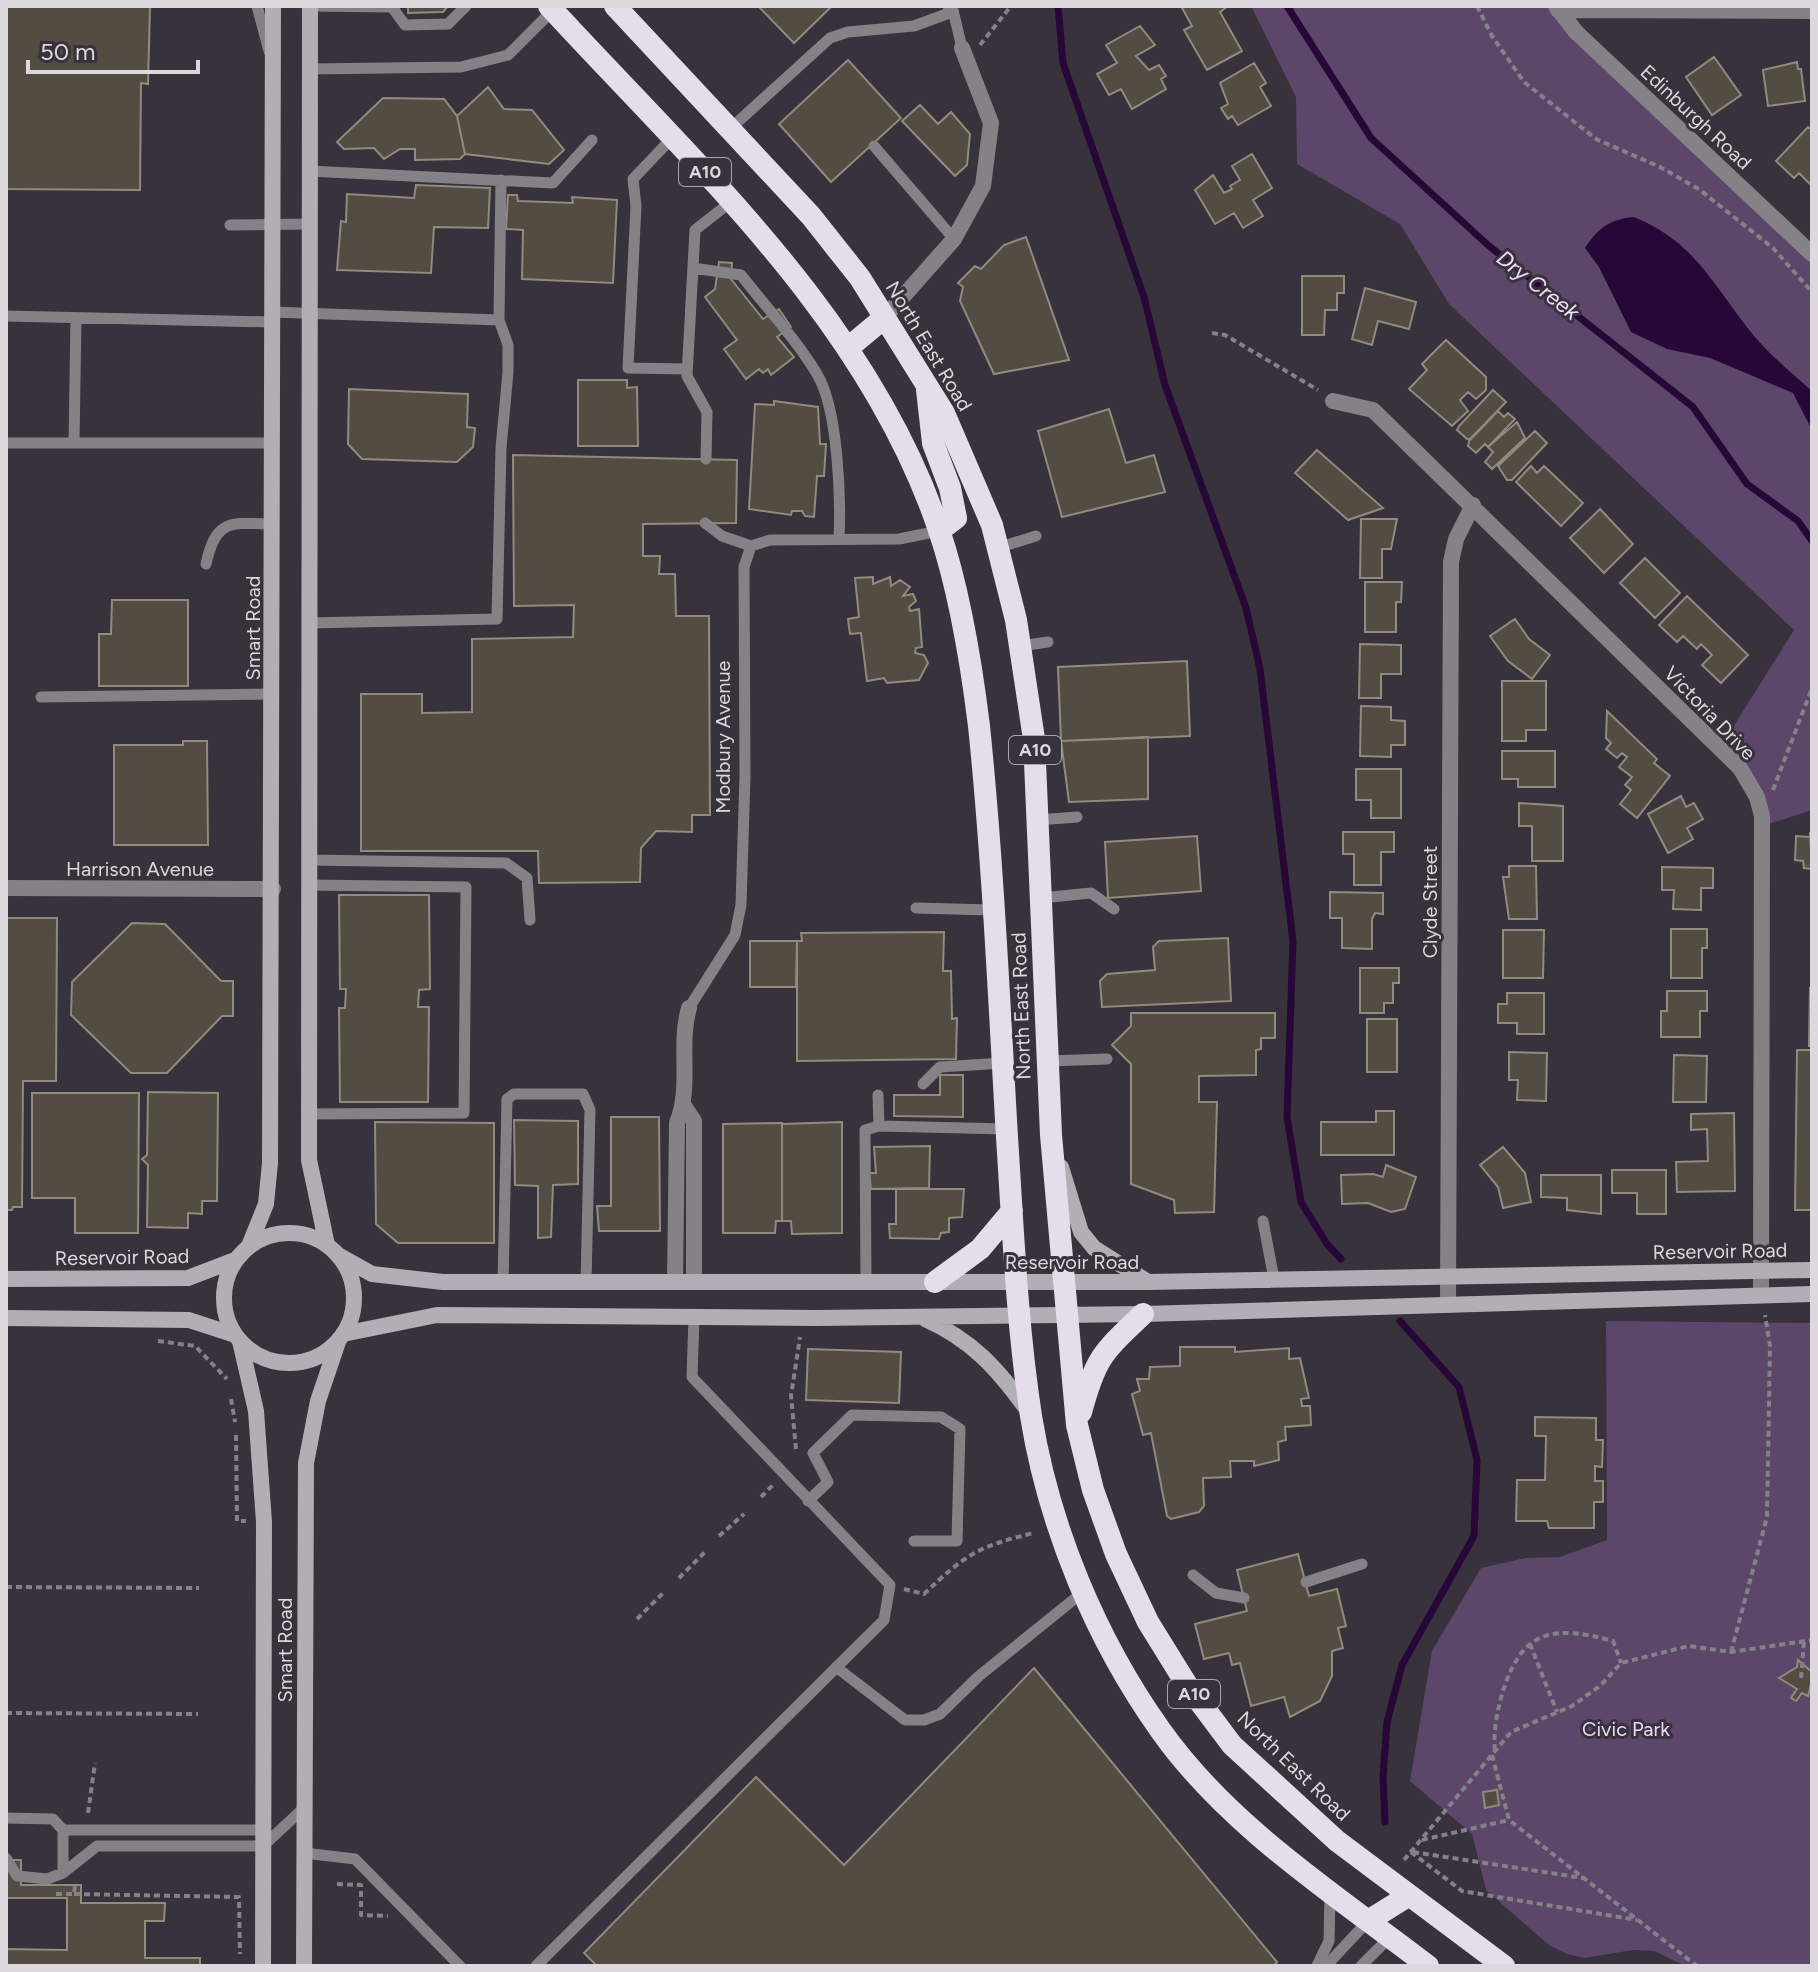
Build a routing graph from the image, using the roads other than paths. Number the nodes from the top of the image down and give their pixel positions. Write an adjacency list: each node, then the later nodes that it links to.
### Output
1 (257, 6): 11 (lane)
2 (273, 6): 11 (main road, Smart Road)
3 (310, 6): 4 (lane); 12 (main road)
4 (466, 6)
5 (615, 6): 13 (highway, North East Road / A10)
6 (551, 8): 12 (lane); 14 (highway, North East Road / A10)
7 (951, 8): 10 (lane); 13 (lane)
8 (1557, 8): 9 (street); 24 (street, Edinburgh Road)
9 (1812, 11)
10 (965, 54): 23 (street)
11 (273, 67): 22 (main road, Smart Road)
12 (309, 69): 17 (main road)
13 (731, 128): 30 (highway, North East Road / A10)
14 (672, 138): 19 (highway, North East Road / A10); 33 (lane)
15 (592, 140): 18 (lane)
16 (874, 146): 23 (lane)
17 (309, 171): 18 (lane); 20 (main road)
18 (501, 180): 31 (lane)
19 (732, 201): 25 (lane); 32 (highway, North East Road / A10)
20 (309, 224): 22 (lane); 26 (main road)
21 (230, 225): 22 (lane)
22 (272, 225): 28 (main road, Smart Road)
23 (954, 239): 30 (street)
24 (1812, 254)
25 (693, 268): 33 (lane); 45 (lane)
26 (309, 311): 28 (lane); 31 (lane); 49 (main road)
27 (6, 316): 29 (lane)
28 (272, 317): 29 (lane); 38 (main road, Smart Road)
29 (76, 318): 37 (lane)
30 (884, 318): 32 (highway); 34 (highway, North East Road / A10)
31 (499, 320): 49 (lane)
32 (848, 348): 43 (highway, North East Road / A10)
33 (687, 369): 39 (lane)
34 (926, 385): 43 (highway); 47 (highway, North East Road / A10)
35 (1333, 401): 40 (street, Victoria Drive)
36 (6, 443): 37 (lane)
37 (74, 443): 38 (lane)
38 (272, 443): 42 (main road, Smart Road)
39 (706, 459)
40 (1473, 505): 81 (street, Victoria Drive); 83 (street, Clyde Street)
41 (705, 523): 46 (lane)
42 (272, 524): 48 (lane); 52 (main road, Smart Road)
43 (939, 531): 45 (lane); 63 (highway, North East Road / A10)
44 (1036, 536): 47 (lane)
45 (839, 539): 46 (lane)
46 (751, 546): 65 (lane, Modbury Avenue)
47 (997, 548): 51 (highway, North East Road / A10)
48 (206, 564)
49 (308, 623): 56 (main road)
50 (1048, 642): 51 (lane)
51 (1020, 646): 55 (highway, North East Road / A10)
52 (273, 694): 53 (lane); 59 (main road, Smart Road)
53 (41, 697)
54 (1077, 817): 55 (lane)
55 (1038, 820): 60 (highway, North East Road / A10)
56 (308, 860): 57 (main road); 64 (lane)
57 (308, 885): 72 (main road); 72 (lane)
58 (6, 888): 59 (street, Harrison Avenue)
59 (273, 889): 78 (main road, Smart Road)
60 (1041, 898): 62 (lane); 67 (highway, North East Road / A10)
61 (916, 908): 63 (lane)
62 (1114, 909)
63 (991, 910): 68 (highway, North East Road / A10)
64 (530, 920)
65 (689, 1008): 71 (street, Modbury Avenue)
66 (1107, 1059): 67 (lane)
67 (1048, 1061): 75 (highway, North East Road / A10)
68 (1003, 1063): 69 (lane); 74 (highway, North East Road / A10)
69 (923, 1084)
70 (878, 1095): 73 (lane)
71 (684, 1106): 87 (street, Modbury Avenue); 88 (street, Modbury Avenue)
72 (309, 1114): 79 (main road)
73 (879, 1126): 74 (lane); 86 (lane)
74 (1007, 1129): 76 (highway, North East Road / A10)
75 (1051, 1135): 91 (highway, North East Road / A10); 92 (main road)
76 (1012, 1211): 89 (highway); 90 (highway, North East Road / A10)
77 (1263, 1221): 85 (lane)
78 (249, 1246): 79 (main road); 80 (main road)
79 (332, 1250): 93 (main road, Reservoir Road); 104 (main road)
80 (236, 1260): 84 (main road, Reservoir Road); 105 (main road)
81 (1761, 1269): 82 (main road, Reservoir Road); 83 (main road, Reservoir Road); 95 (street, Victoria Drive)
82 (1812, 1270)
83 (1448, 1276): 85 (main road, Reservoir Road); 97 (street, Clyde Street)
84 (6, 1279)
85 (1274, 1279): 92 (main road, Reservoir Road)
86 (866, 1281): 88 (main road, Reservoir Road); 89 (main road, Reservoir Road)
87 (675, 1282): 88 (main road, Reservoir Road); 94 (main road, Reservoir Road)
88 (694, 1282)
89 (935, 1282): 90 (main road, Reservoir Road)
90 (1018, 1282): 91 (main road, Reservoir Road); 100 (highway, North East Road / A10)
91 (1064, 1282): 92 (main road, Reservoir Road); 99 (highway, North East Road / A10)
92 (1148, 1282)
93 (503, 1283): 94 (main road, Reservoir Road); 94 (lane)
94 (586, 1283)
95 (1761, 1292): 96 (main road); 97 (main road)
96 (1812, 1294)
97 (1448, 1304): 98 (main road)
98 (1143, 1314): 99 (main road); 107 (highway)
99 (1067, 1315): 100 (main road); 107 (highway, North East Road / A10)
100 (1022, 1316): 102 (main road); 106 (highway, North East Road / A10)
101 (694, 1317): 102 (main road); 104 (main road); 108 (lane)
102 (920, 1317): 106 (main road)
103 (6, 1318): 105 (main road)
104 (341, 1337): 105 (main road); 116 (main road, Smart Road)
105 (238, 1338): 119 (main road, Smart Road)
106 (1031, 1415): 113 (highway, North East Road / A10)
107 (1077, 1425): 124 (highway, North East Road / A10)
108 (808, 1501): 109 (lane); 115 (lane)
109 (914, 1541)
110 (1362, 1564): 112 (lane)
111 (1193, 1575): 114 (lane)
112 (1306, 1582)
113 (1085, 1591): 115 (lane); 123 (highway, North East Road / A10)
114 (1244, 1598)
115 (836, 1667): 130 (lane)
116 (305, 1807): 119 (lane); 120 (main road, Smart Road)
117 (6, 1818): 118 (lane)
118 (63, 1830): 119 (lane); 122 (lane)
119 (263, 1838): 122 (lane); 127 (main road, Smart Road)
120 (304, 1853): 128 (main road, Smart Road); 129 (lane)
121 (6, 1858): 122 (lane)
122 (63, 1873)
123 (1330, 1891): 125 (highway, North East Road / A10); 131 (lane)
124 (1408, 1896): 125 (highway); 126 (highway); 135 (highway, North East Road / A10)
125 (1368, 1921): 126 (highway, North East Road / A10); 132 (lane)
126 (1390, 1937): 133 (lane); 134 (highway, North East Road / A10)
127 (263, 1966)
128 (304, 1966)
129 (460, 1966)
130 (536, 1966)
131 (1317, 1966)
132 (1326, 1966)
133 (1361, 1966)
134 (1428, 1966)
135 (1504, 1966)

